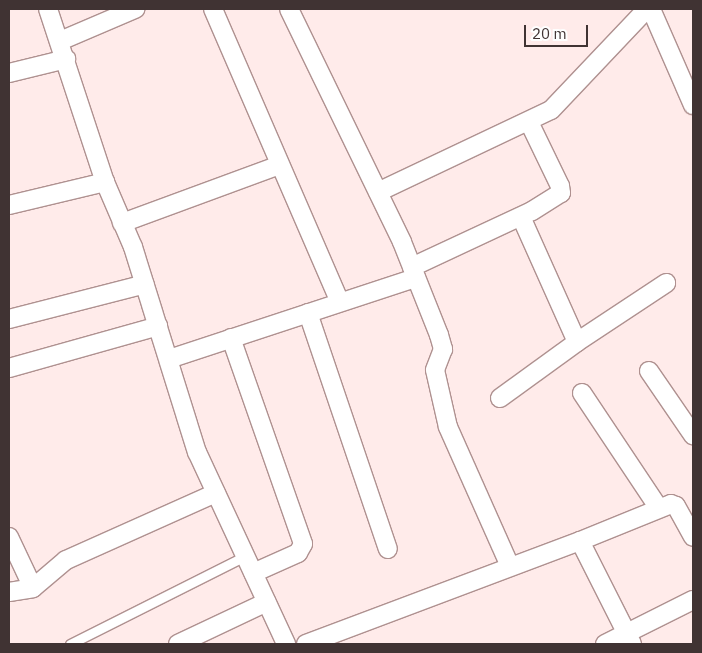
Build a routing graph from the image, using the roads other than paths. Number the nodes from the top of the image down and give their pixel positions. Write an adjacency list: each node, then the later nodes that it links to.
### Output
1 (48, 9): 6 (street)
2 (135, 9): 6 (street)
3 (213, 9): 11 (street)
4 (289, 9): 13 (street)
5 (649, 9): 9 (street); 10 (street)
6 (60, 42): 7 (street)
7 (66, 59): 8 (street); 12 (street)
8 (9, 73)
9 (693, 105)
10 (528, 122): 13 (street); 15 (street)
11 (280, 165): 16 (street); 20 (street)
12 (104, 182): 14 (street); 16 (street)
13 (378, 192): 17 (street)
14 (9, 205)
15 (521, 216): 17 (street); 25 (street)
16 (122, 223): 19 (street)
17 (414, 272): 20 (street); 39 (street)
18 (666, 283): 25 (street)
19 (145, 284): 22 (street); 23 (street)
20 (340, 302): 21 (street)
21 (308, 312): 24 (street); 37 (street)
22 (9, 319)
23 (158, 326): 26 (street); 27 (street)
24 (231, 338): 26 (street); 40 (street)
25 (577, 342): 30 (street)
26 (169, 359): 32 (street)
27 (9, 368)
28 (649, 370): 31 (street)
29 (582, 393): 33 (street)
30 (500, 398)
31 (693, 435)
32 (216, 493): 38 (street); 41 (street)
33 (658, 507): 35 (street); 36 (street)
34 (9, 537): 41 (street)
35 (693, 537)
36 (580, 541): 39 (street); 45 (street)
37 (388, 549)
38 (245, 556): 40 (street); 46 (lane)
39 (510, 566): 49 (street)
40 (253, 573): 44 (street)
41 (33, 588): 42 (street)
42 (9, 592)
43 (693, 600): 45 (street)
44 (266, 602): 47 (street); 48 (street)
45 (629, 640): 50 (street)
46 (70, 644)
47 (178, 644)
48 (286, 644)
49 (306, 644)
50 (605, 644)

